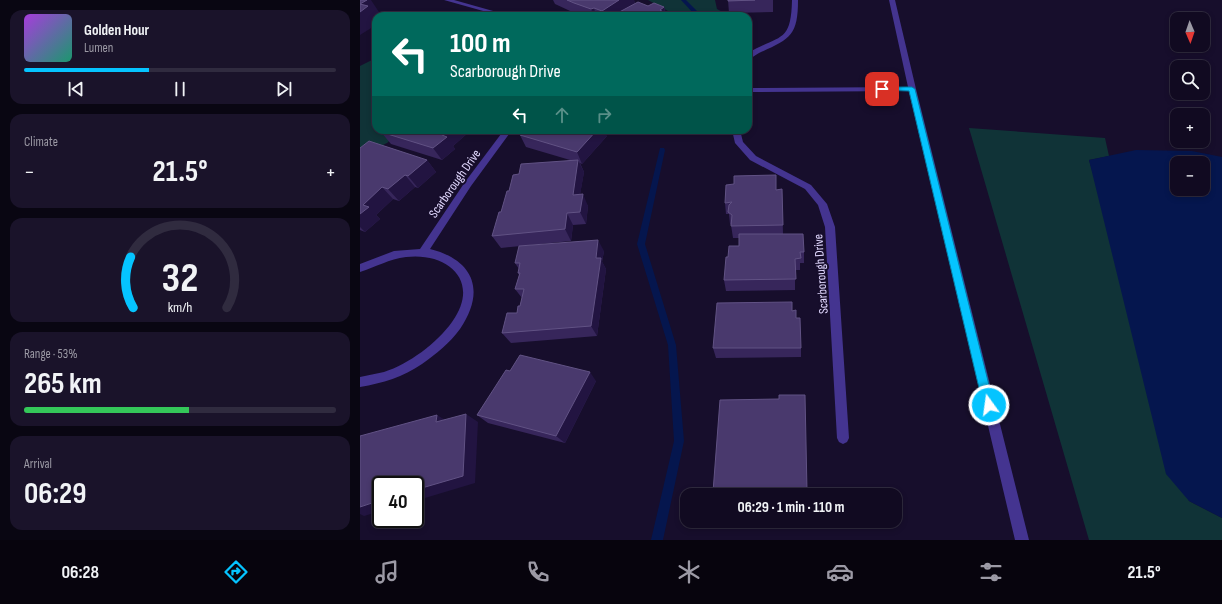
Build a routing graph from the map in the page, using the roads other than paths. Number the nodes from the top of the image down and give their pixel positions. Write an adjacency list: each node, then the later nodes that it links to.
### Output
1 (447, 0): 4 (street)
2 (795, 0): 5 (street)
3 (892, 0): 6 (street)
4 (493, 12)
5 (752, 55)
6 (912, 89): 7 (street); 14 (street)
7 (752, 90)
8 (505, 134): 10 (street, Scarborough Drive)
9 (737, 134): 13 (street, Scarborough Drive)
10 (423, 252): 11 (street); 12 (street)
11 (360, 268)
12 (360, 382)
13 (843, 438)
14 (1022, 540)

